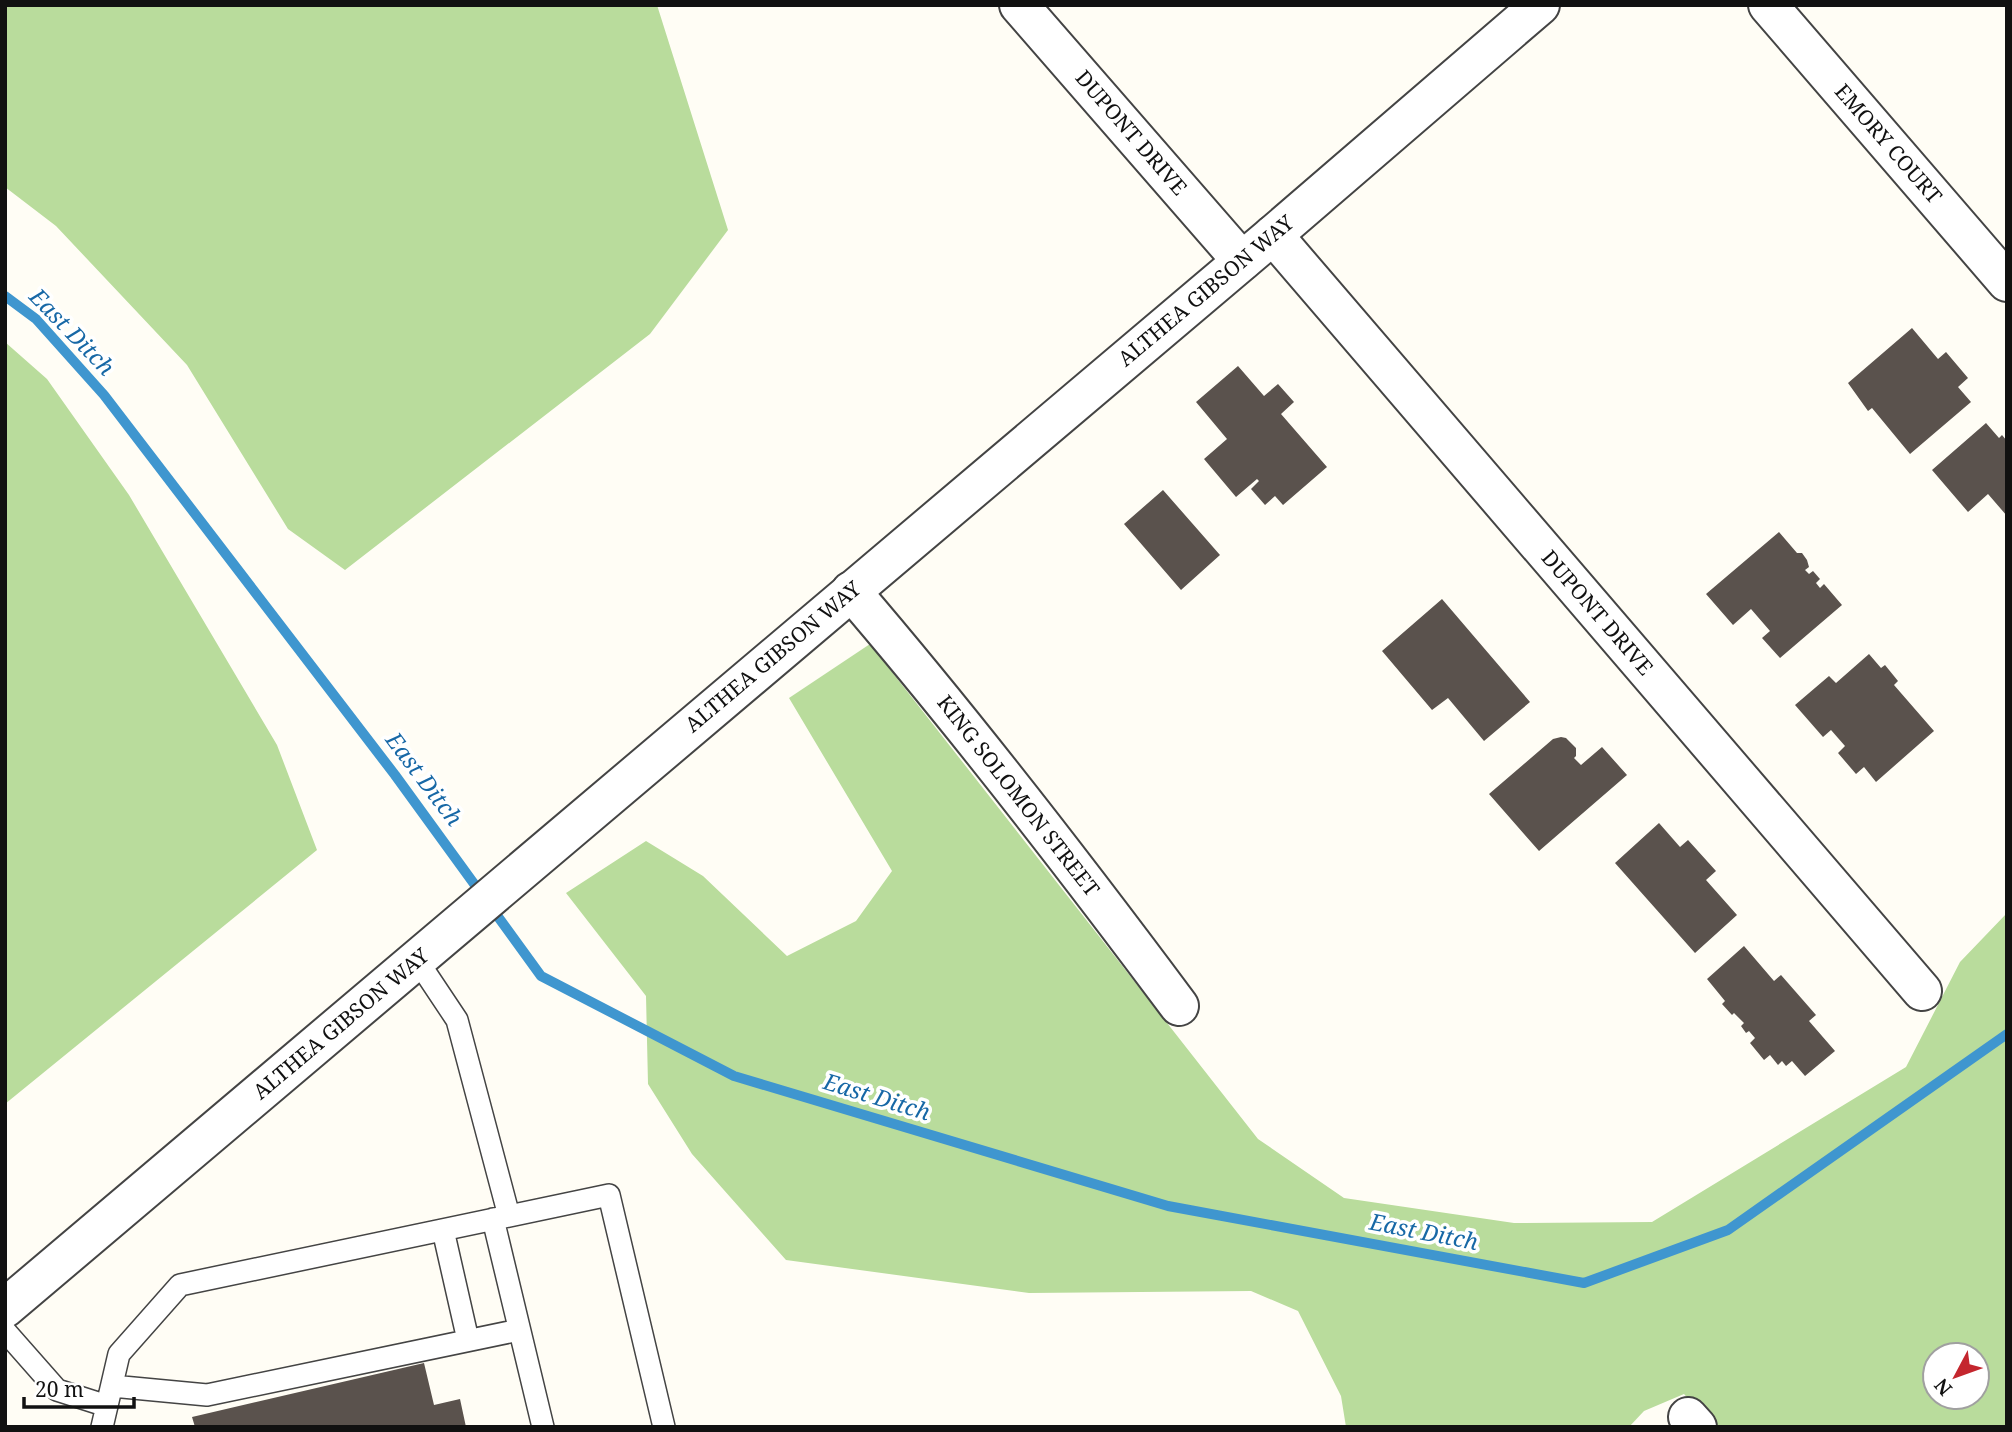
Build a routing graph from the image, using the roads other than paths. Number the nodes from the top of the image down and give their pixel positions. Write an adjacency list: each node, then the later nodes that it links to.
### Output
1 (1020, 5): 5 (street, DUPONT DRIVE)
2 (1540, 5): 4 (street, ALTHEA GIBSON WAY)
3 (1768, 5): 6 (street, EMORY COURT)
4 (1273, 235): 5 (street, ALTHEA GIBSON WAY); 9 (street, DUPONT DRIVE)
5 (1242, 261): 7 (street, ALTHEA GIBSON WAY)
6 (2007, 282)
7 (851, 591): 8 (street, ALTHEA GIBSON WAY); 10 (street, KING SOLOMON STREET)
8 (417, 960): 11 (lane); 13 (street, ALTHEA GIBSON WAY)
9 (1922, 991)
10 (1180, 1006)
11 (501, 1218): 12 (lane); 14 (lane); 20 (lane)
12 (443, 1230): 16 (lane); 17 (lane)
13 (5, 1308)
14 (519, 1329): 16 (lane); 19 (lane)
15 (5, 1331): 17 (lane)
16 (468, 1340): 17 (lane)
17 (109, 1396): 18 (lane)
18 (102, 1427)
19 (543, 1427)
20 (664, 1427)

